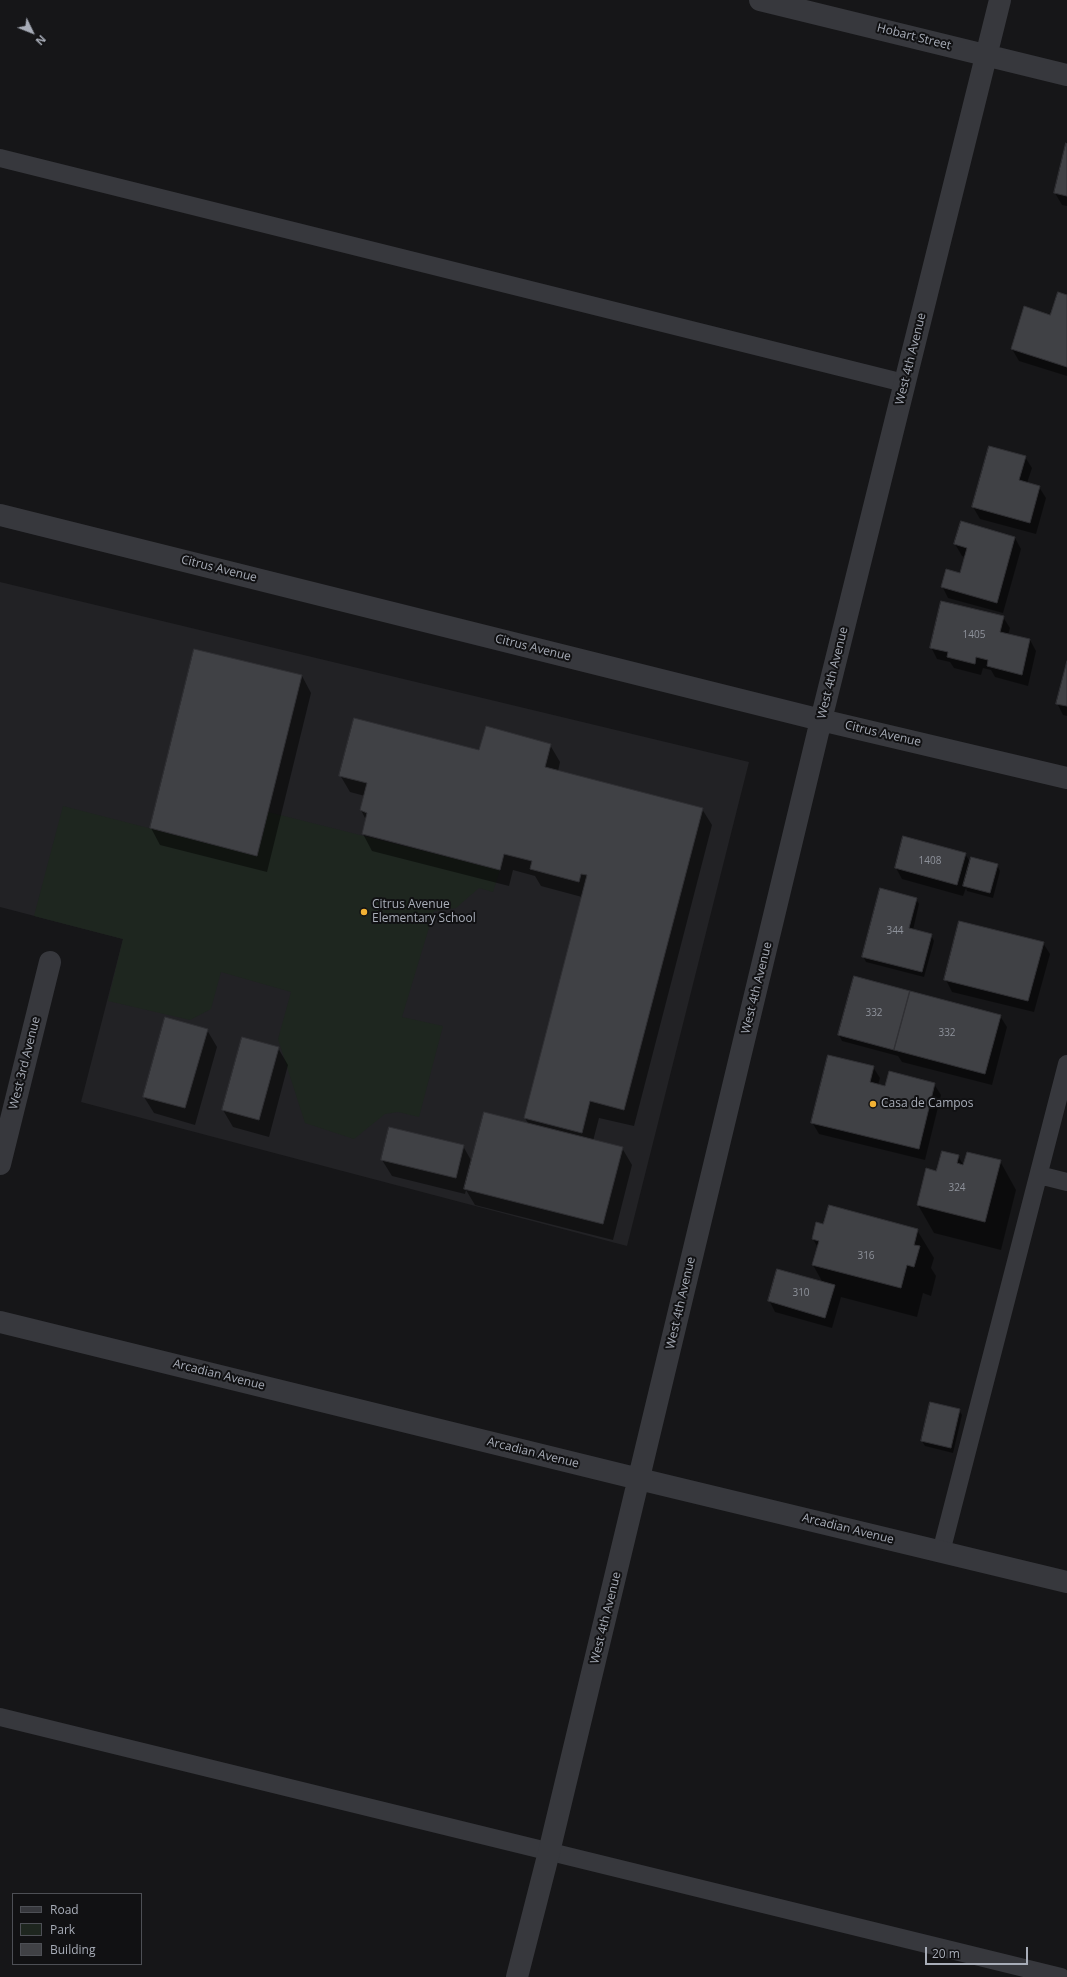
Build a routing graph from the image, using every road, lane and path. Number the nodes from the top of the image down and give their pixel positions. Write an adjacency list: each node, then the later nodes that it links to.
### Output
1 (760, 0): 3 (street, Hobart Street)
2 (1000, 0): 3 (street, West 4th Avenue)
3 (987, 55): 4 (street, Hobart Street); 6 (street, West 4th Avenue)
4 (1067, 75)
5 (0, 158): 6 (lane)
6 (904, 383): 8 (street, West 4th Avenue)
7 (0, 514): 8 (street, Citrus Avenue)
8 (821, 720): 9 (street, Citrus Avenue); 16 (street, West 4th Avenue)
9 (1067, 778)
10 (50, 962): 12 (street, West 3rd Avenue)
11 (1067, 1064): 13 (lane)
12 (0, 1164)
13 (1039, 1175): 14 (lane); 17 (lane)
14 (1067, 1182)
15 (0, 1322): 16 (street, Arcadian Avenue)
16 (639, 1479): 17 (street, Arcadian Avenue); 20 (street, West 4th Avenue)
17 (941, 1552): 18 (street, Arcadian Avenue)
18 (1067, 1582)
19 (0, 1717): 20 (lane)
20 (550, 1852): 21 (street, West 4th Avenue); 22 (lane)
21 (517, 1977)
22 (1061, 1977)

